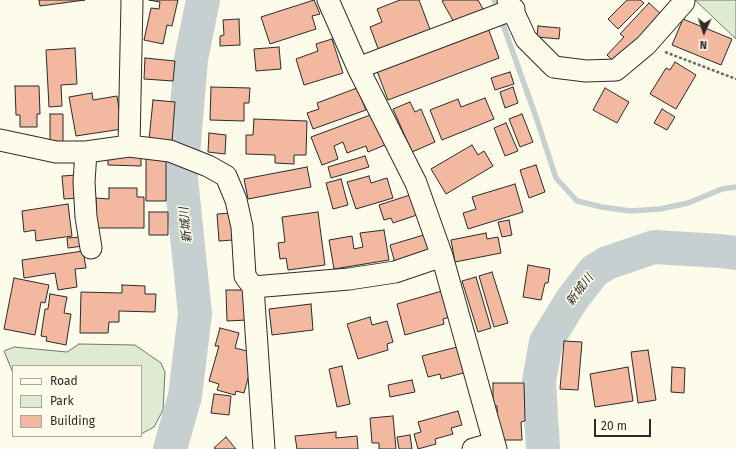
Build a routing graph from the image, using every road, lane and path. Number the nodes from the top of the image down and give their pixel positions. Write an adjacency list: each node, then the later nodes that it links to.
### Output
1 (132, 0): 9 (street)
2 (328, 0): 6 (street)
3 (684, 2): 5 (street)
4 (511, 5): 5 (street); 6 (street)
5 (646, 45): 7 (path)
6 (358, 68): 12 (street)
7 (736, 80)
8 (0, 140): 10 (street)
9 (129, 146): 10 (street); 13 (street)
10 (86, 152): 11 (street)
11 (91, 248)
12 (442, 256): 13 (street); 14 (street)
13 (253, 287): 15 (street)
14 (495, 446): 16 (street)
15 (264, 449)
16 (473, 449)

